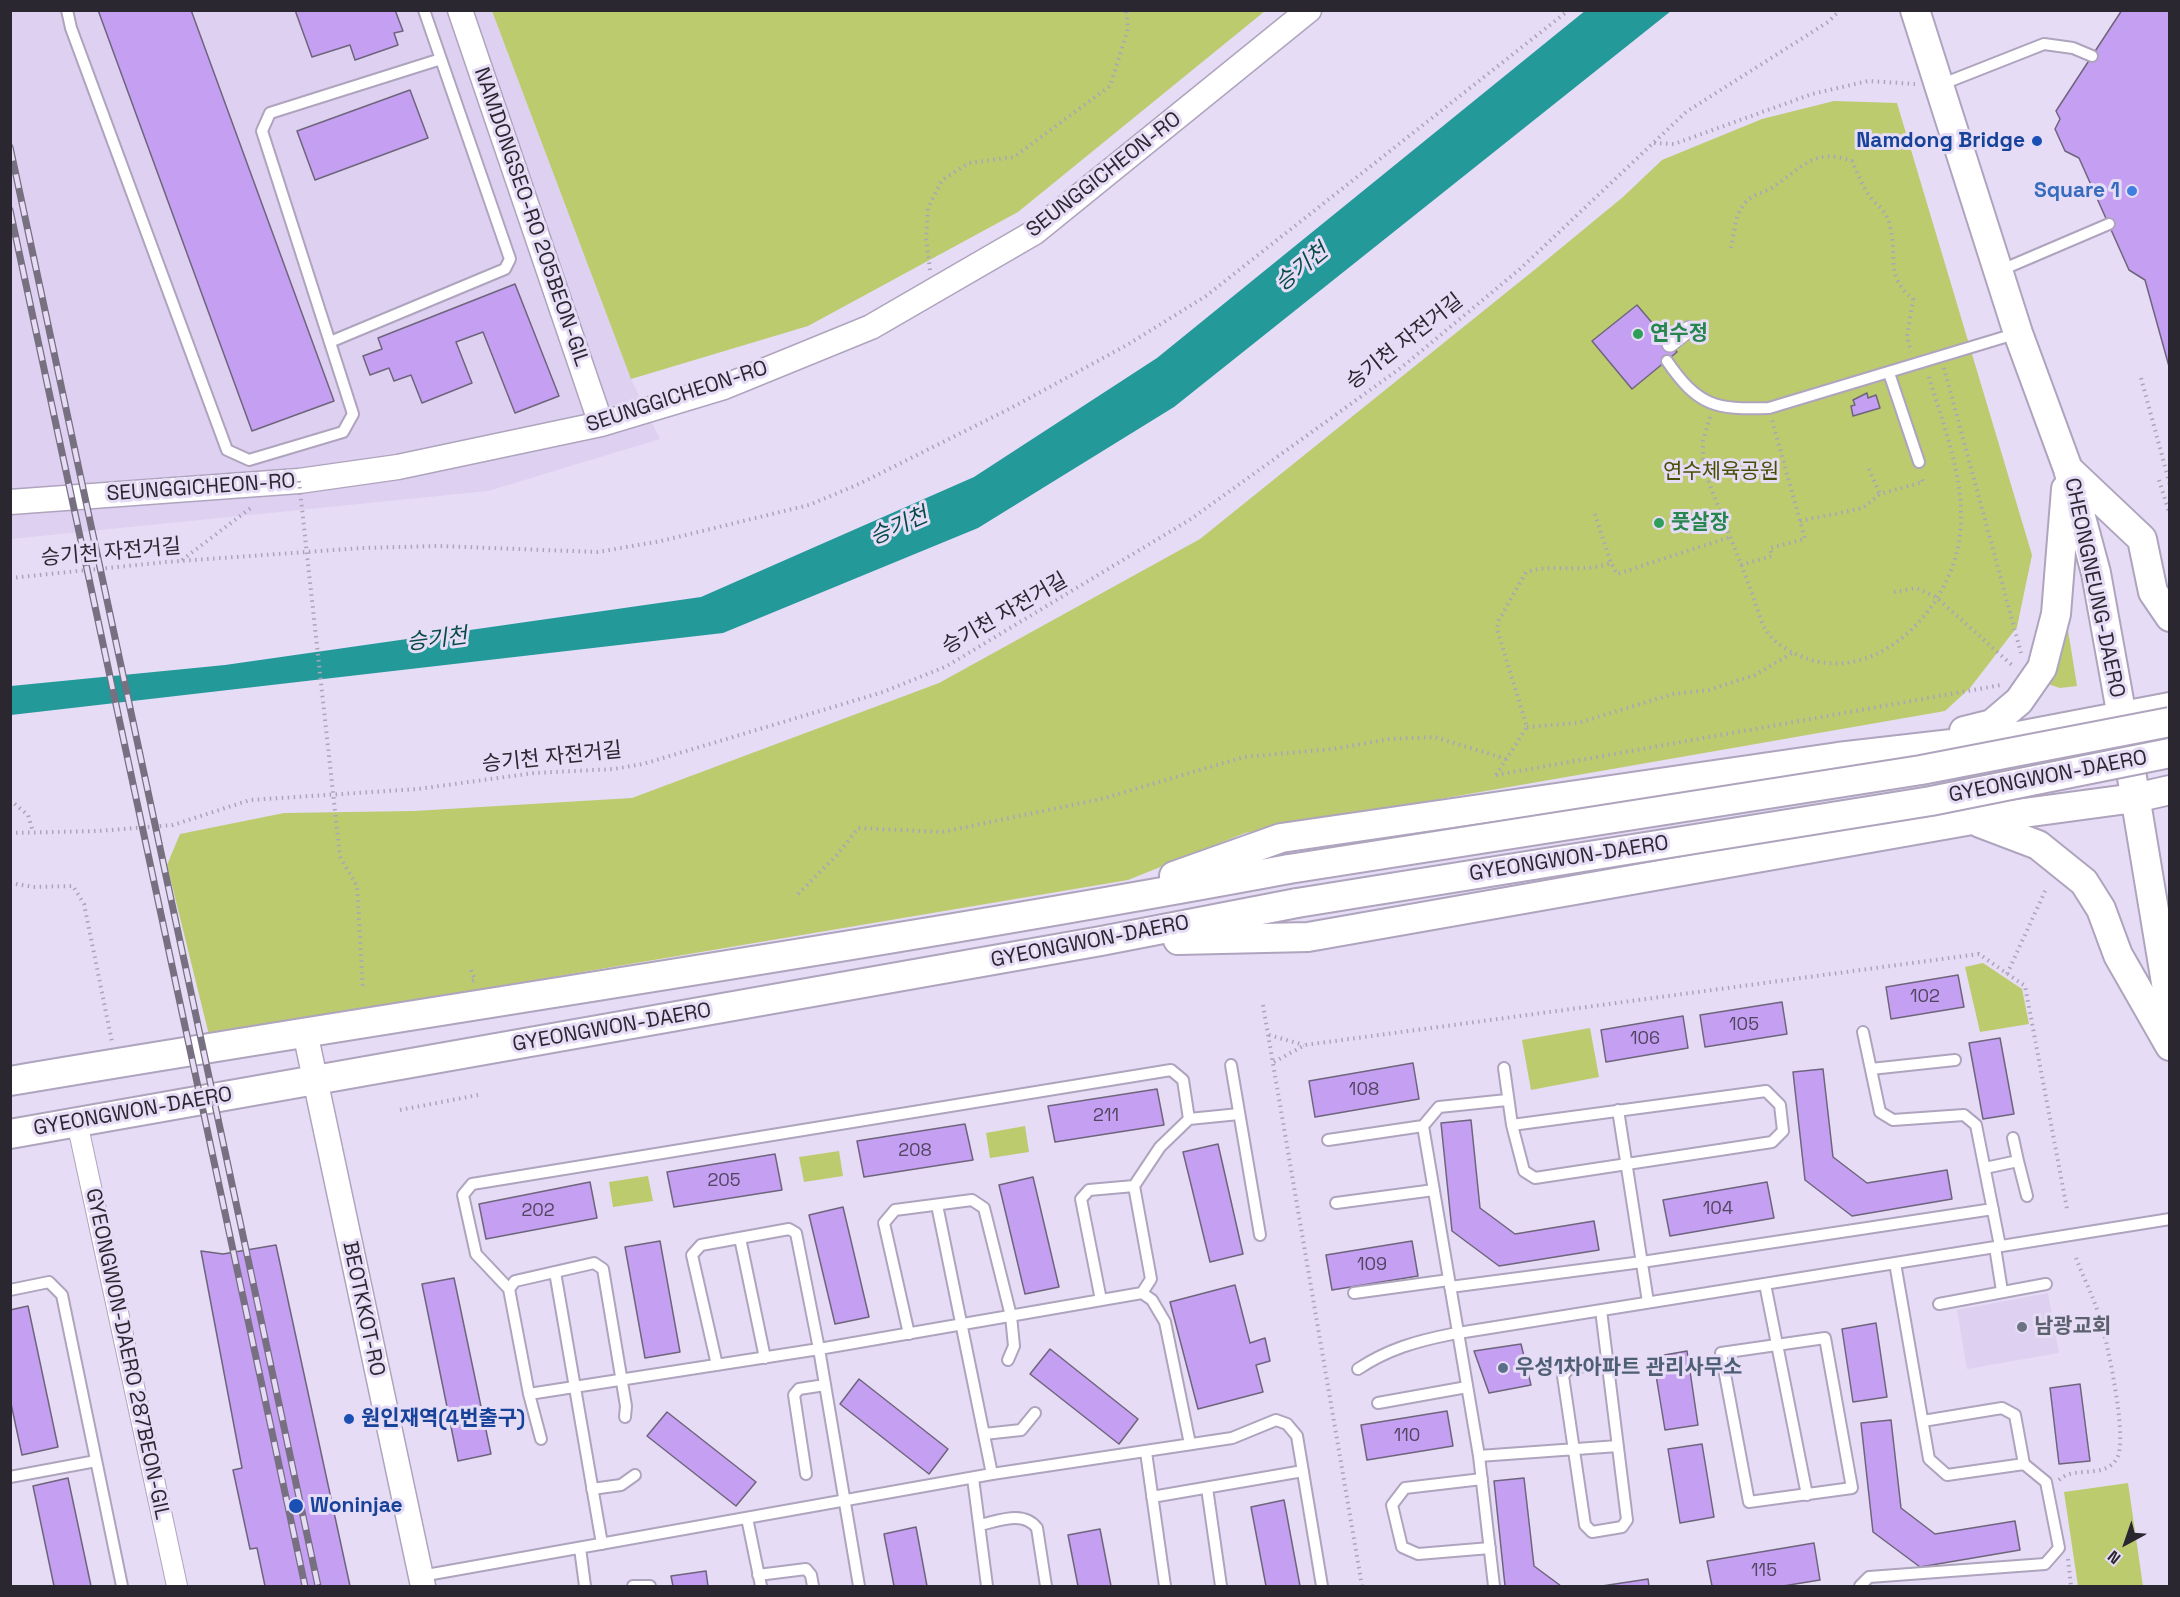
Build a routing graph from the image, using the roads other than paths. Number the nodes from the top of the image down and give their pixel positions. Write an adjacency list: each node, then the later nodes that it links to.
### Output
1 (67, 10): 13 (lane)
2 (424, 10): 7 (lane)
3 (460, 10): 17 (street, NAMDONGSEO-RO 205BEON-GIL)
4 (1309, 10): 17 (street, SEUNGGICHEON-RO)
5 (1915, 10): 8 (main road, CHEONGNEUNG-DAERO)
6 (2092, 56): 8 (lane)
7 (441, 59): 13 (lane); 13 (lane)
8 (1940, 85): 10 (main road, CHEONGNEUNG-DAERO)
9 (2109, 224): 10 (lane)
10 (1999, 271): 12 (main road, CHEONGNEUNG-DAERO)
11 (1689, 328): 14 (street)
12 (2018, 333): 16 (lane); 19 (main road, CHEONGNEUNG-DAERO)
13 (330, 342)
14 (1670, 345)
15 (1667, 362): 16 (lane)
16 (1889, 372): 18 (lane)
17 (601, 424): 20 (street, SEUNGGICHEON-RO)
18 (1919, 465)
19 (2068, 469): 21 (main road); 23 (main road, CHEONGNEUNG-DAERO); 26 (main road)
20 (10, 502)
21 (2169, 617)
22 (2169, 707): 23 (main road)
23 (2122, 717): 26 (main road); 28 (main road, CHEONGNEUNG-DAERO)
24 (2169, 722): 30 (main road, GYEONGWON-DAERO, bridge)
25 (2169, 753): 31 (main road, GYEONGWON-DAERO, bridge)
26 (1838, 757): 30 (main road)
27 (2169, 790): 28 (main road)
28 (2135, 798): 29 (main road); 32 (main road, CHEONGNEUNG-DAERO)
29 (1972, 820): 31 (main road); 35 (main road)
30 (1091, 906): 33 (main road, GYEONGWON-DAERO)
31 (1101, 941): 40 (main road, GYEONGWON-DAERO)
32 (2169, 1007)
33 (305, 1032): 40 (street, BEOTKKOT-RO); 41 (main road, GYEONGWON-DAERO)
34 (1863, 1032): 39 (lane)
35 (2169, 1046)
36 (1955, 1060): 39 (lane)
37 (1231, 1065): 44 (lane)
38 (1504, 1068): 42 (lane)
39 (1871, 1069): 54 (lane)
40 (314, 1080): 46 (main road, GYEONGWON-DAERO); 126 (street, BEOTKKOT-RO)
41 (10, 1082)
42 (1507, 1100): 47 (lane); 48 (lane)
43 (1618, 1110): 47 (lane); 53 (lane); 53 (lane)
44 (1239, 1114): 45 (lane); 62 (lane)
45 (1189, 1119): 55 (lane); 71 (lane)
46 (77, 1122): 49 (main road, GYEONGWON-DAERO); 129 (street, GYEONGWON-DAERO 287BEON-GIL)
47 (1512, 1125): 53 (lane)
48 (1423, 1126): 51 (lane); 56 (lane)
49 (10, 1134)
50 (2013, 1138): 52 (lane)
51 (1328, 1140)
52 (2018, 1161): 54 (lane); 57 (lane)
53 (1626, 1163): 65 (lane)
54 (1985, 1168): 60 (lane)
55 (1134, 1186): 74 (lane); 76 (lane)
56 (1434, 1190): 58 (lane); 68 (lane)
57 (2027, 1196)
58 (1336, 1203)
59 (936, 1205): 80 (lane); 81 (lane); 83 (lane)
60 (1993, 1209): 64 (lane); 65 (lane)
61 (2169, 1219): 64 (lane)
62 (1260, 1235)
63 (740, 1238): 85 (lane); 86 (lane); 88 (lane)
64 (1998, 1247): 66 (lane); 73 (lane)
65 (1642, 1262): 68 (lane); 77 (lane)
66 (1894, 1263): 69 (lane); 99 (lane)
67 (555, 1272): 71 (lane); 91 (lane); 93 (lane)
68 (1449, 1283): 75 (lane); 82 (lane)
69 (1765, 1284): 77 (lane); 84 (lane)
70 (2046, 1284): 73 (lane)
71 (509, 1289): 95 (lane)
72 (10, 1290): 107 (lane)
73 (2002, 1291): 78 (lane)
74 (1142, 1293): 76 (lane); 102 (lane)
75 (1354, 1293)
76 (1101, 1300): 80 (lane)
77 (1648, 1302): 79 (lane)
78 (1939, 1304)
79 (1601, 1310): 82 (lane); 89 (lane)
80 (1011, 1316): 81 (lane); 87 (lane)
81 (962, 1324): 83 (lane); 100 (lane)
82 (1458, 1333): 90 (lane); 94 (lane)
83 (909, 1334): 85 (lane)
84 (1778, 1346): 118 (lane); 118 (lane); 118 (lane)
85 (819, 1349): 86 (lane); 92 (lane)
86 (765, 1358): 88 (lane)
87 (1008, 1360)
88 (717, 1365): 91 (lane)
89 (1608, 1365): 103 (lane); 104 (lane)
90 (1358, 1369)
91 (621, 1380): 93 (lane); 98 (lane)
92 (825, 1385): 110 (lane); 120 (lane)
93 (576, 1387): 95 (lane); 117 (lane)
94 (1467, 1387): 96 (lane); 106 (lane)
95 (529, 1394): 101 (lane)
96 (1378, 1403)
97 (1035, 1413): 100 (lane)
98 (625, 1417)
99 (1923, 1421): 108 (lane); 108 (lane)
100 (984, 1434): 111 (lane)
101 (541, 1439)
102 (1190, 1444): 105 (lane); 109 (lane)
103 (1618, 1446): 104 (lane); 104 (lane)
104 (1574, 1449): 106 (lane)
105 (1146, 1452): 111 (lane); 119 (lane)
106 (1479, 1456): 115 (lane)
107 (96, 1461): 113 (lane); 128 (lane)
108 (2024, 1464): 141 (lane)
109 (1303, 1472): 116 (lane); 139 (lane)
110 (806, 1474)
111 (992, 1474): 114 (lane)
112 (635, 1475): 117 (lane)
113 (10, 1477)
114 (973, 1478): 120 (lane); 122 (lane)
115 (1482, 1479): 125 (lane); 125 (lane)
116 (1207, 1488): 119 (lane); 138 (lane)
117 (592, 1489): 123 (lane)
118 (1807, 1495)
119 (1152, 1497): 137 (lane)
120 (844, 1501): 121 (lane); 134 (lane)
121 (747, 1518): 123 (lane); 127 (lane)
122 (979, 1525): 135 (lane); 136 (lane)
123 (602, 1544): 124 (lane)
124 (580, 1548): 126 (lane); 130 (lane)
125 (1490, 1548): 140 (lane)
126 (422, 1581)
127 (760, 1581): 133 (lane)
128 (122, 1587)
129 (177, 1587)
130 (585, 1587)
131 (633, 1587): 132 (lane)
132 (650, 1587)
133 (813, 1587)
134 (859, 1587)
135 (987, 1587)
136 (1046, 1587)
137 (1165, 1587)
138 (1221, 1587)
139 (1322, 1587)
140 (1494, 1587)
141 (1860, 1587)

